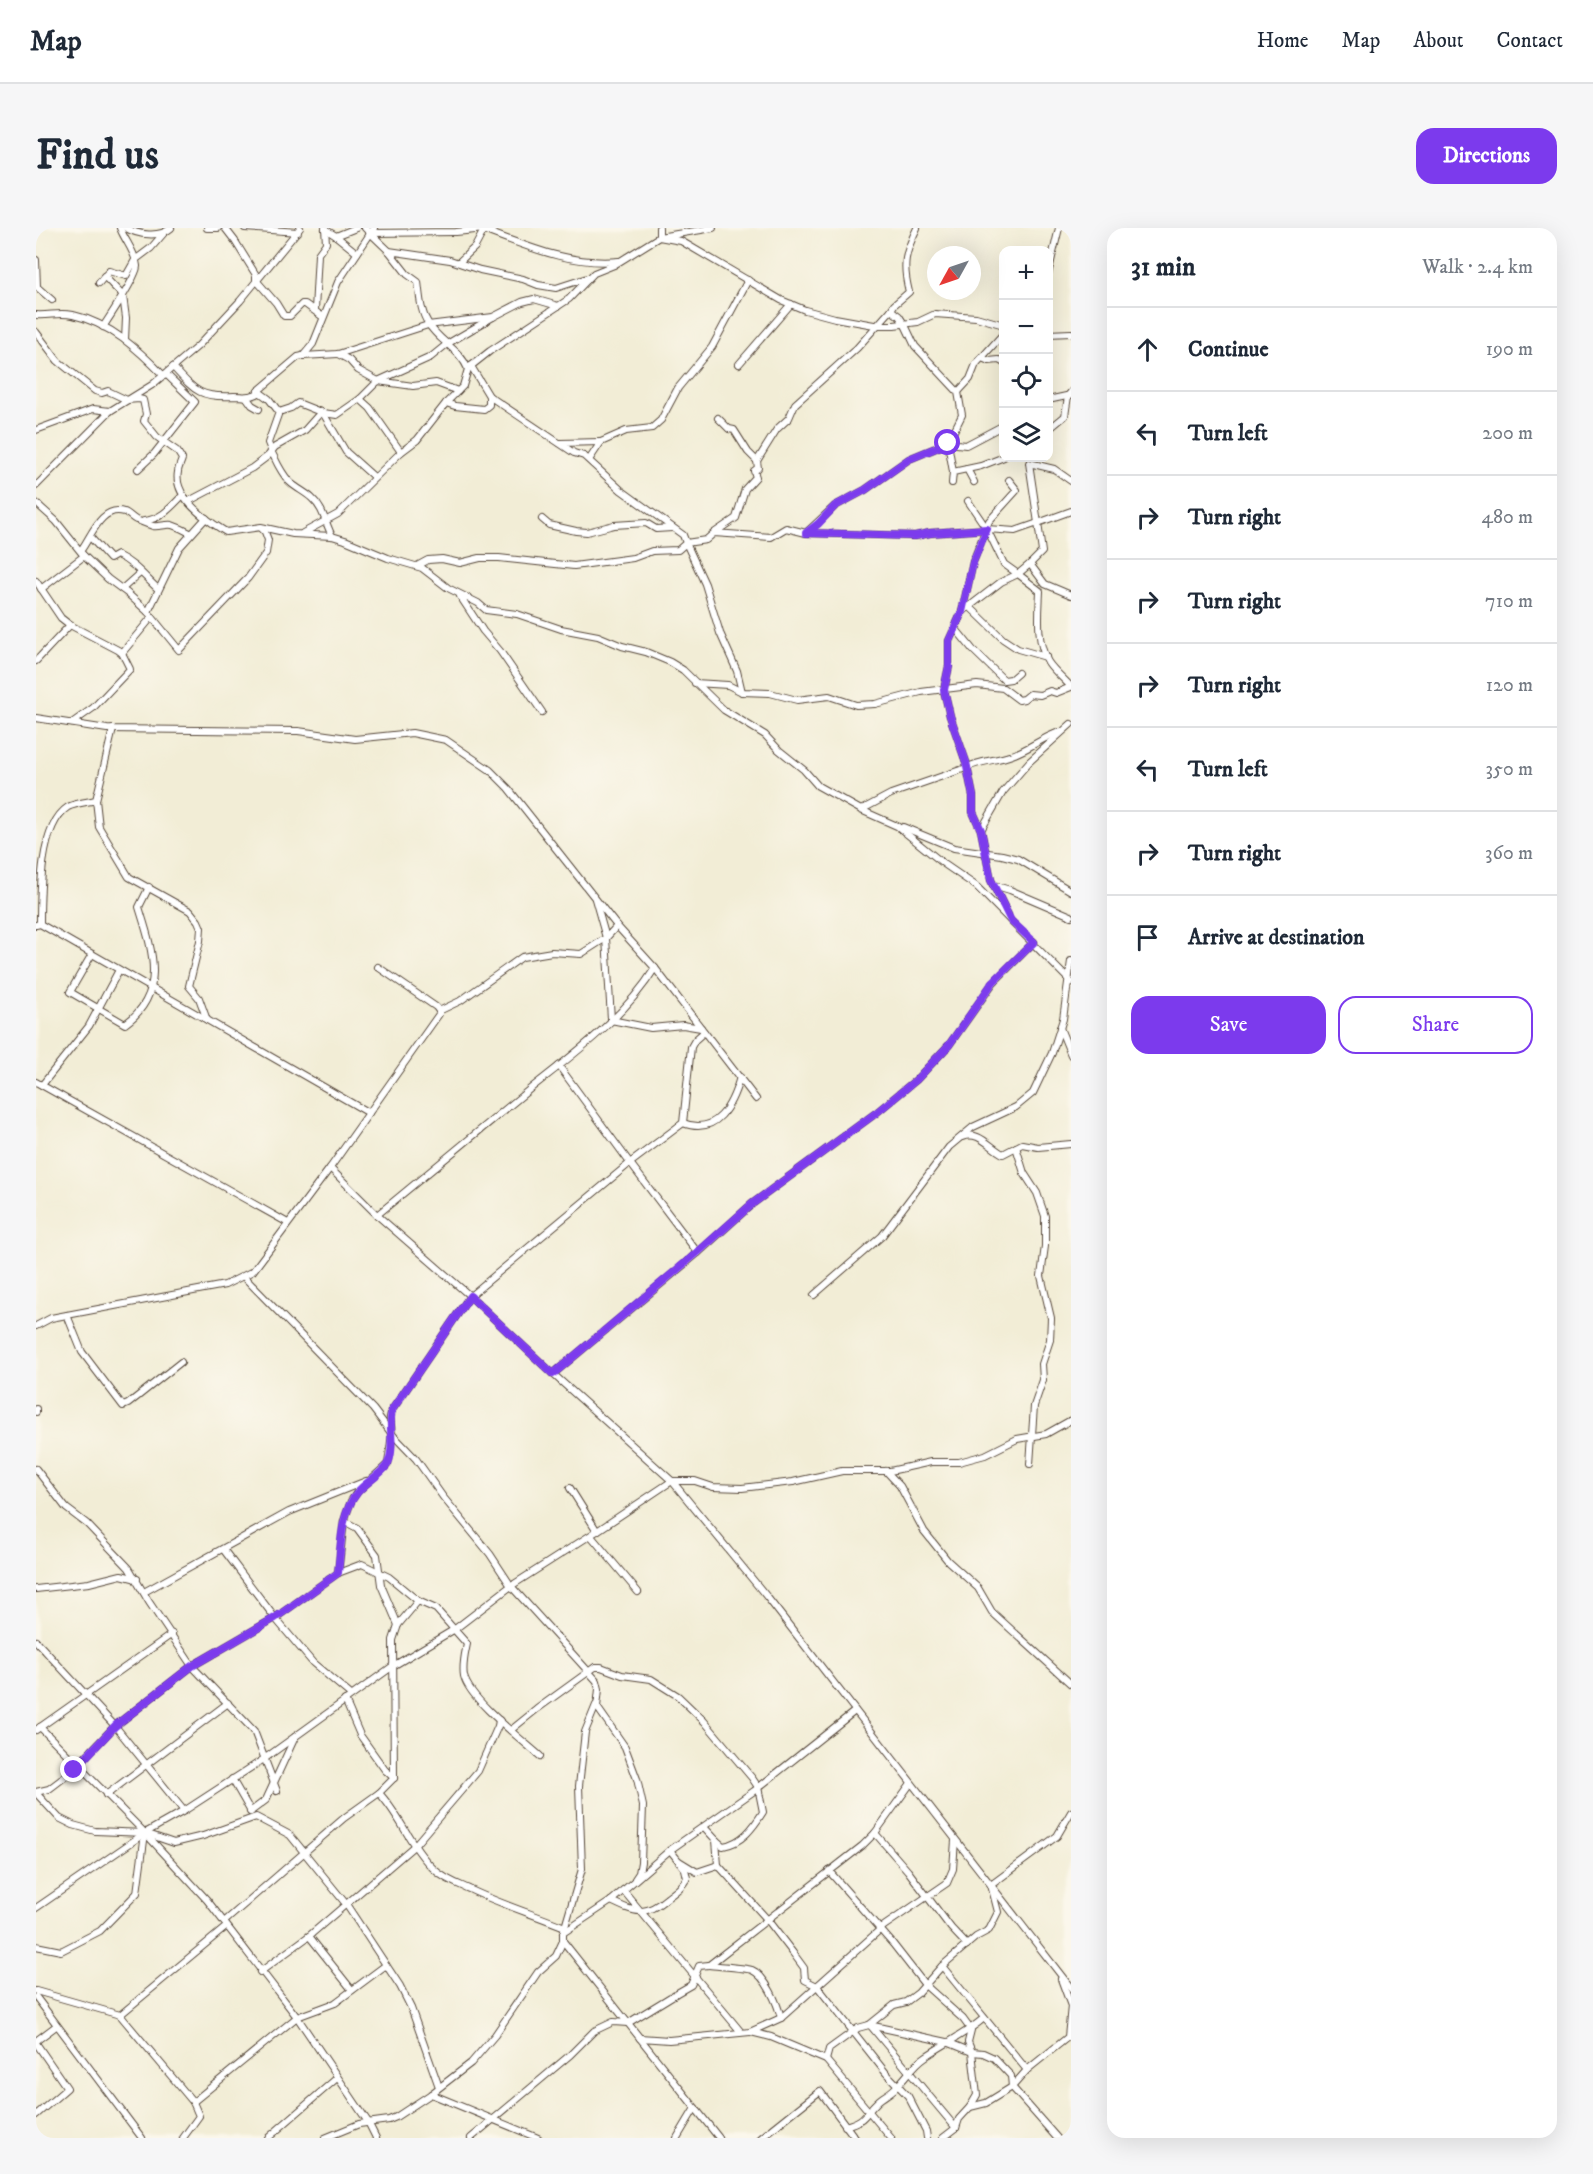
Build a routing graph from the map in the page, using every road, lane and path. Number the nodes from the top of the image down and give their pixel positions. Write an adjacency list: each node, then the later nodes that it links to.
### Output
1 (120, 228): 26 (street)
2 (126, 228): 19 (street)
3 (171, 228): 19 (street)
4 (207, 228): 5 (street)
5 (218, 228)
6 (225, 228): 31 (street)
7 (245, 228): 17 (street)
8 (356, 228): 20 (street)
9 (365, 228): 18 (street)
10 (494, 228): 16 (street)
11 (659, 228): 21 (street)
12 (713, 228): 21 (street)
13 (917, 228): 39 (street)
14 (1059, 228): 23 (street)
15 (325, 229): 20 (street); 38 (street)
16 (484, 229): 18 (street); 27 (street); 28 (street)
17 (299, 230): 31 (street)
18 (373, 230): 22 (street); 24 (street)
19 (164, 233): 26 (street)
20 (336, 236): 24 (street)
21 (659, 237): 27 (street); 32 (street)
22 (389, 251): 28 (street); 45 (street)
23 (1053, 253)
24 (357, 254): 41 (street)
25 (36, 260): 35 (street)
26 (135, 260): 29 (street); 34 (street)
27 (623, 260): 30 (street)
28 (459, 262): 30 (street)
29 (104, 276): 33 (street); 34 (street)
30 (591, 276): 37 (street)
31 (256, 280): 38 (street); 59 (street)
32 (748, 280): 36 (street); 82 (street)
33 (99, 283)
34 (123, 296): 47 (street); 52 (street)
35 (52, 300)
36 (791, 304): 46 (street); 58 (street)
37 (558, 306): 42 (street); 60 (street)
38 (315, 310): 41 (street)
39 (891, 310): 43 (street); 46 (street)
40 (36, 315): 47 (street)
41 (323, 317): 55 (street)
42 (493, 317): 45 (street); 53 (street)
43 (904, 324): 44 (street); 46 (street); 65 (street)
44 (999, 324)
45 (428, 325): 53 (street); 54 (street)
46 (879, 325): 89 (street)
47 (103, 327): 52 (street)
48 (36, 332): 71 (street)
49 (1071, 333): 50 (street)
50 (1053, 334)
51 (999, 338): 56 (street)
52 (125, 340): 61 (street)
53 (447, 344): 60 (street); 62 (street)
54 (338, 354): 55 (street); 62 (street)
55 (303, 356): 63 (street)
56 (981, 358): 57 (street); 65 (street)
57 (999, 360)
58 (739, 364)
59 (173, 367): 61 (street); 68 (street)
60 (470, 368): 64 (street); 67 (street)
61 (165, 375): 71 (street); 81 (street)
62 (378, 381): 64 (street); 69 (street)
63 (258, 391): 68 (street); 75 (street)
64 (458, 392): 72 (street)
65 (958, 392): 84 (street)
66 (1070, 394): 70 (street); 78 (street)
67 (489, 396): 72 (street); 83 (street)
68 (246, 398): 73 (street)
69 (360, 399): 76 (street); 86 (street)
70 (1053, 399)
71 (127, 400): 74 (street); 81 (street)
72 (446, 403): 86 (street)
73 (259, 409)
74 (110, 411): 80 (street); 98 (street)
75 (279, 412): 76 (street); 85 (street)
76 (322, 412): 85 (street); 93 (street)
77 (718, 418): 89 (street)
78 (1053, 426)
79 (999, 428): 84 (street)
80 (36, 430)
81 (163, 442): 90 (street); 99 (street)
82 (601, 442): 83 (street); 88 (street)
83 (560, 443): 88 (street)
84 (948, 443): 92 (street); 114 (street)
85 (271, 451): 100 (street); 107 (street)
86 (401, 452): 93 (street)
87 (999, 458): 91 (street)
88 (588, 460): 110 (street)
89 (757, 461): 113 (street)
90 (138, 469)
91 (967, 469): 92 (street); 96 (street)
92 (952, 472): 97 (street)
93 (374, 477): 107 (street)
94 (1009, 480): 111 (street)
95 (1071, 481): 108 (street)
96 (974, 482)
97 (952, 483)
98 (36, 486)
99 (183, 495): 100 (street); 106 (street)
100 (189, 501): 104 (street)
101 (968, 501): 111 (street)
102 (36, 503): 119 (street)
103 (1071, 511): 108 (street)
104 (206, 518): 109 (street); 112 (street)
105 (542, 519): 110 (street)
106 (144, 521): 112 (street); 117 (street)
107 (325, 521): 115 (street); 116 (street)
108 (1038, 523): 111 (street); 120 (street)
109 (261, 527): 115 (street); 132 (street)
110 (672, 527): 118 (street)
111 (987, 529): 114 (street); 123 (street); 131 (street)
112 (190, 533): 127 (street)
113 (714, 533): 114 (street); 118 (street)
114 (806, 533)
115 (301, 534): 116 (street)
116 (332, 536): 121 (street)
117 (91, 538): 119 (street); 122 (street)
118 (686, 543): 121 (street); 141 (street)
119 (83, 553): 125 (street); 126 (street)
120 (1030, 564): 123 (street); 129 (street)
121 (417, 566): 128 (street)
122 (140, 573): 126 (street); 127 (street)
123 (1018, 574): 130 (street); 136 (street)
124 (36, 581): 125 (street)
125 (41, 589): 133 (street)
126 (122, 589): 132 (street)
127 (158, 589): 132 (street)
128 (460, 595): 139 (street); 142 (street)
129 (1071, 595)
130 (970, 607): 131 (street); 136 (street)
131 (962, 612): 134 (street)
132 (150, 615): 135 (street)
133 (70, 625): 135 (street); 137 (street)
134 (955, 628): 138 (street); 140 (street)
135 (122, 653): 144 (street)
136 (1046, 657): 140 (street)
137 (36, 661)
138 (1018, 673)
139 (695, 683): 141 (street); 150 (street)
140 (944, 690): 141 (street); 148 (street)
141 (742, 692)
142 (542, 712)
143 (36, 718): 144 (street)
144 (72, 723): 146 (street)
145 (1071, 724): 147 (street)
146 (113, 729): 149 (street); 157 (street)
147 (1062, 731): 148 (street); 152 (street)
148 (966, 768): 150 (street); 152 (street)
149 (96, 800): 155 (street); 160 (street)
150 (861, 810): 151 (street)
151 (897, 826): 153 (street); 159 (street)
152 (981, 830): 153 (street)
153 (984, 853): 154 (street); 156 (street)
154 (993, 885): 158 (street); 159 (street)
155 (149, 887): 170 (street); 173 (street)
156 (1071, 891)
157 (594, 896): 161 (street); 162 (street)
158 (1071, 916)
159 (1011, 921): 163 (street)
160 (38, 925): 164 (street)
161 (617, 926): 162 (street); 167 (street)
162 (606, 939): 172 (street); 174 (street)
163 (1034, 942): 169 (street); 191 (street)
164 (92, 954): 168 (street); 171 (street)
165 (1071, 961): 169 (street)
166 (378, 967): 172 (street)
167 (655, 968): 174 (street); 176 (street)
168 (119, 970): 170 (street); 171 (street)
169 (1070, 981): 175 (street)
170 (151, 988): 171 (street); 173 (street)
171 (98, 1009): 180 (street)
172 (439, 1011): 182 (street)
173 (207, 1020): 182 (street)
174 (611, 1020): 176 (street); 178 (street)
175 (1060, 1028): 177 (street); 184 (street)
176 (703, 1030): 179 (street); 183 (street)
177 (1071, 1056)
178 (559, 1065): 187 (street); 189 (street)
179 (740, 1077): 181 (street); 183 (street)
180 (39, 1084): 190 (street)
181 (756, 1099)
182 (369, 1113): 188 (street)
183 (683, 1124): 187 (street)
184 (959, 1138): 186 (street); 193 (street)
185 (1071, 1144): 186 (street)
186 (1016, 1147): 201 (street)
187 (630, 1163): 191 (street); 194 (street)
188 (330, 1168): 189 (street); 190 (street)
189 (376, 1215): 194 (street)
190 (288, 1223): 192 (street)
191 (698, 1252): 198 (street)
192 (244, 1277): 195 (street); 200 (street)
193 (814, 1295)
194 (470, 1296): 198 (street); 200 (street)
195 (67, 1315): 196 (street); 197 (street)
196 (36, 1326)
197 (181, 1362)
198 (553, 1374): 206 (street)
199 (1071, 1420): 201 (street)
200 (392, 1434): 205 (street); 215 (street)
201 (1031, 1436): 202 (street); 204 (street)
202 (1030, 1464)
203 (36, 1469): 214 (street)
204 (886, 1471): 206 (street); 228 (street)
205 (372, 1478): 208 (street); 211 (street)
206 (672, 1481): 209 (street); 234 (street)
207 (570, 1488): 209 (street)
208 (344, 1521): 212 (street); 213 (street)
209 (597, 1531): 210 (street)
210 (591, 1536): 215 (street); 218 (street)
211 (223, 1549): 217 (street); 220 (street)
212 (338, 1573): 213 (street); 220 (street)
213 (380, 1574): 219 (street); 221 (street)
214 (137, 1579): 216 (street); 217 (street)
215 (511, 1586): 222 (street); 227 (street)
216 (36, 1589)
217 (144, 1592): 223 (street)
218 (638, 1592)
219 (418, 1601): 221 (street); 222 (street)
220 (275, 1618): 225 (street); 230 (street)
221 (398, 1625): 226 (street)
222 (455, 1629): 226 (street); 235 (street)
223 (172, 1634): 225 (street); 229 (street)
224 (36, 1641): 229 (street)
225 (192, 1666): 232 (street); 236 (street)
226 (393, 1666): 230 (street); 244 (street)
227 (587, 1671): 233 (street); 238 (street); 248 (street)
228 (1071, 1684)
229 (84, 1694): 236 (street); 237 (street)
230 (351, 1695): 231 (street)
231 (345, 1700): 239 (street); 244 (street)
232 (228, 1703): 241 (street); 242 (street)
233 (597, 1704): 268 (street); 279 (street)
234 (855, 1711): 247 (street); 248 (street)
235 (499, 1719): 238 (street); 262 (street)
236 (115, 1726): 242 (street); 243 (street)
237 (38, 1728): 243 (street)
238 (511, 1730): 240 (street)
239 (296, 1736): 241 (street); 246 (street)
240 (540, 1756)
241 (264, 1759): 245 (street); 246 (street)
242 (146, 1764): 252 (street); 253 (street)
243 (78, 1766): 250 (street); 252 (street)
244 (394, 1778): 251 (street)
245 (232, 1779): 253 (street); 254 (street)
246 (274, 1783): 249 (street); 254 (street)
247 (911, 1784): 259 (street); 261 (street)
248 (758, 1787): 257 (street); 260 (street)
249 (277, 1791)
250 (36, 1792): 258 (street)
251 (379, 1793): 262 (street); 264 (street)
252 (106, 1796): 258 (street)
253 (184, 1811): 258 (street)
254 (250, 1812): 256 (street)
255 (1071, 1812): 269 (street)
256 (256, 1817): 258 (street); 264 (street)
257 (704, 1827): 260 (street); 263 (street)
258 (145, 1833): 274 (street); 277 (street); 282 (street)
259 (875, 1833): 267 (street); 271 (street)
260 (716, 1840): 266 (street)
261 (955, 1840): 269 (street); 271 (street)
262 (414, 1846): 273 (street); 279 (street)
263 (670, 1850): 265 (street); 268 (street)
264 (305, 1854): 273 (street); 277 (street)
265 (679, 1861): 266 (street); 275 (street)
266 (718, 1865): 276 (street)
267 (829, 1871): 276 (street); 278 (street)
268 (635, 1879): 270 (street)
269 (991, 1885): 281 (street); 287 (street)
270 (623, 1890): 272 (street); 275 (street)
271 (926, 1896): 278 (street); 281 (street)
272 (611, 1901): 275 (street); 279 (street)
273 (346, 1904): 280 (street); 283 (street)
274 (36, 1908)
275 (641, 1911): 288 (street)
276 (766, 1918): 284 (street); 290 (street)
277 (225, 1925): 286 (street); 295 (street)
278 (879, 1930): 289 (street); 290 (street)
279 (564, 1934): 299 (street); 316 (street)
280 (309, 1936): 286 (street); 292 (street)
281 (967, 1945): 285 (street)
282 (36, 1946)
283 (386, 1965): 292 (street); 316 (street)
284 (709, 1965): 288 (street); 297 (street)
285 (942, 1966): 289 (street); 298 (street)
286 (260, 1972): 296 (street)
287 (1059, 1973): 291 (street); 306 (street)
288 (695, 1976): 299 (street); 303 (street)
289 (925, 1985): 300 (street); 302 (street)
290 (817, 1986): 297 (street); 305 (street)
291 (1071, 1988)
292 (352, 1990): 296 (street)
293 (36, 1991): 295 (street)
294 (36, 1997): 301 (street)
295 (120, 2015): 319 (street)
296 (297, 2017): 314 (street); 319 (street)
297 (780, 2018): 304 (street)
298 (984, 2018): 302 (street); 312 (street)
299 (628, 2023): 307 (street); 324 (street)
300 (869, 2025): 305 (street); 309 (street); 313 (street)
301 (56, 2026): 308 (street); 328 (street)
302 (971, 2030): 309 (street); 310 (street)
303 (741, 2032): 304 (street); 307 (street)
304 (750, 2032): 311 (street)
305 (853, 2032): 311 (street); 315 (street)
306 (1070, 2036): 312 (street)
307 (640, 2038): 321 (street)
308 (36, 2042): 323 (street)
309 (947, 2042): 310 (street); 313 (street)
310 (972, 2052): 317 (street); 320 (street)
311 (826, 2060): 322 (street)
312 (1027, 2070): 317 (street)
313 (909, 2074): 315 (street); 327 (street)
314 (337, 2078): 325 (street); 330 (street)
315 (899, 2085): 322 (street); 340 (street)
316 (439, 2087): 318 (street)
317 (1012, 2087): 320 (street); 342 (street)
318 (431, 2094): 324 (street); 325 (street)
319 (193, 2102): 329 (street)
320 (970, 2107): 327 (street)
321 (695, 2108): 335 (street); 336 (street)
322 (870, 2112): 326 (street); 339 (street)
323 (36, 2115)
324 (492, 2119): 333 (street); 334 (street)
325 (368, 2122): 331 (street); 332 (street)
326 (845, 2126): 337 (street); 338 (street)
327 (956, 2128): 341 (street)
328 (142, 2138)
329 (183, 2138)
330 (268, 2138)
331 (325, 2138)
332 (376, 2138)
333 (471, 2138)
334 (538, 2138)
335 (676, 2138)
336 (720, 2138)
337 (761, 2138)
338 (855, 2138)
339 (891, 2138)
340 (927, 2138)
341 (943, 2138)
342 (1057, 2138)

